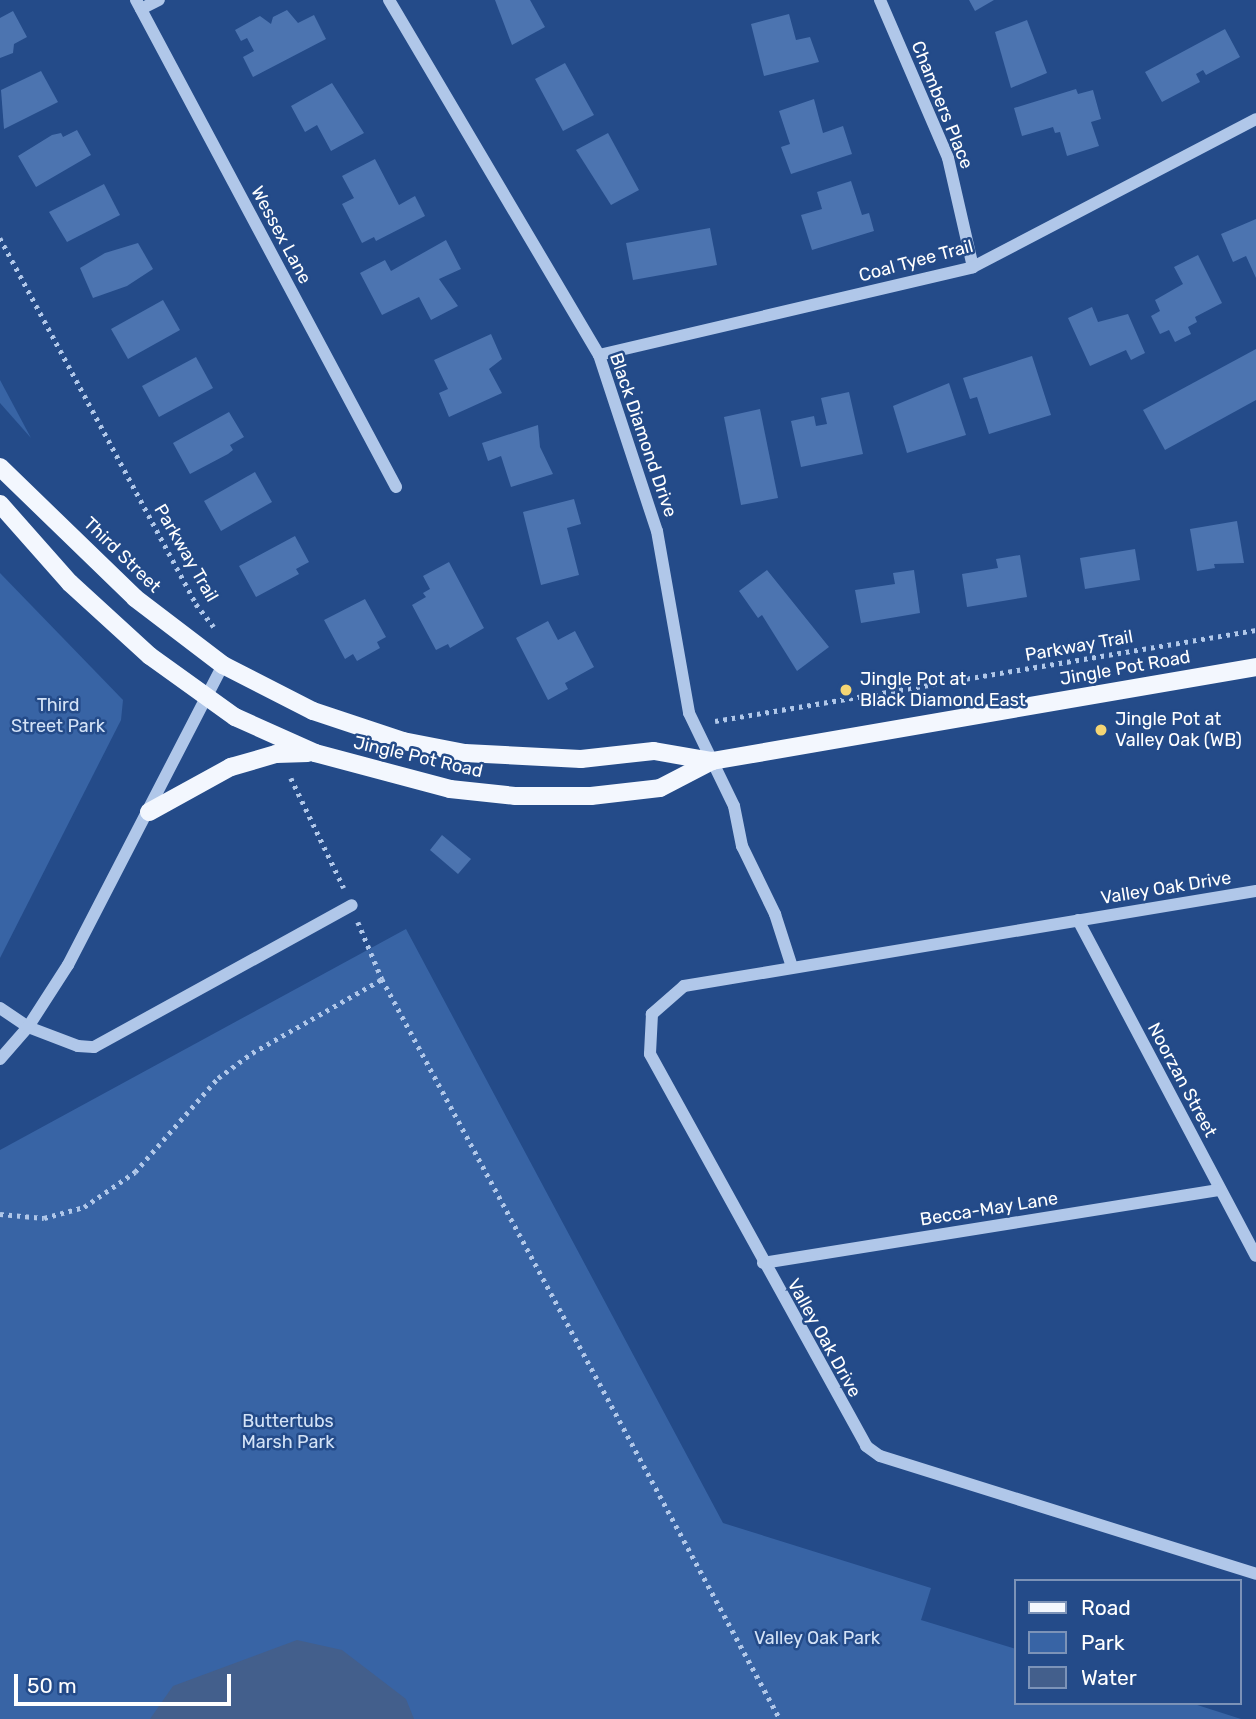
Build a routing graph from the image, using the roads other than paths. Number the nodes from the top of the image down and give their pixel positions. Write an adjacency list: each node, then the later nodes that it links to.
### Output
1 (159, 0): 4 (street)
2 (389, 0): 7 (street, Black Diamond Drive)
3 (880, 0): 6 (street, Chambers Place)
4 (138, 4): 9 (street, Wessex Lane)
5 (1256, 119): 6 (street, Coal Tyee Trail)
6 (973, 267): 7 (street, Coal Tyee Trail)
7 (598, 355): 15 (street, Black Diamond Drive)
8 (0, 467): 11 (main road, Third Street)
9 (396, 487)
10 (0, 504): 13 (main road)
11 (223, 665): 13 (street); 15 (main road, Jingle Pot Road)
12 (1256, 667): 15 (main road, Jingle Pot Road)
13 (205, 699): 14 (main road, Jingle Pot Road); 16 (street)
14 (315, 752): 15 (main road, Jingle Pot Road); 16 (main road)
15 (712, 761): 20 (street)
16 (149, 812): 22 (street)
17 (1256, 891): 19 (street, Valley Oak Drive)
18 (352, 905): 22 (street)
19 (1078, 920): 20 (street, Valley Oak Drive); 24 (street, Noorzan Street)
20 (792, 967): 26 (street, Valley Oak Drive)
21 (0, 1008): 22 (street)
22 (28, 1027): 23 (street)
23 (0, 1059)
24 (1220, 1190): 25 (street, Noorzan Street); 26 (street, Becca-May Lane)
25 (1256, 1256)
26 (763, 1263): 27 (street, Valley Oak Drive)
27 (1256, 1574)

